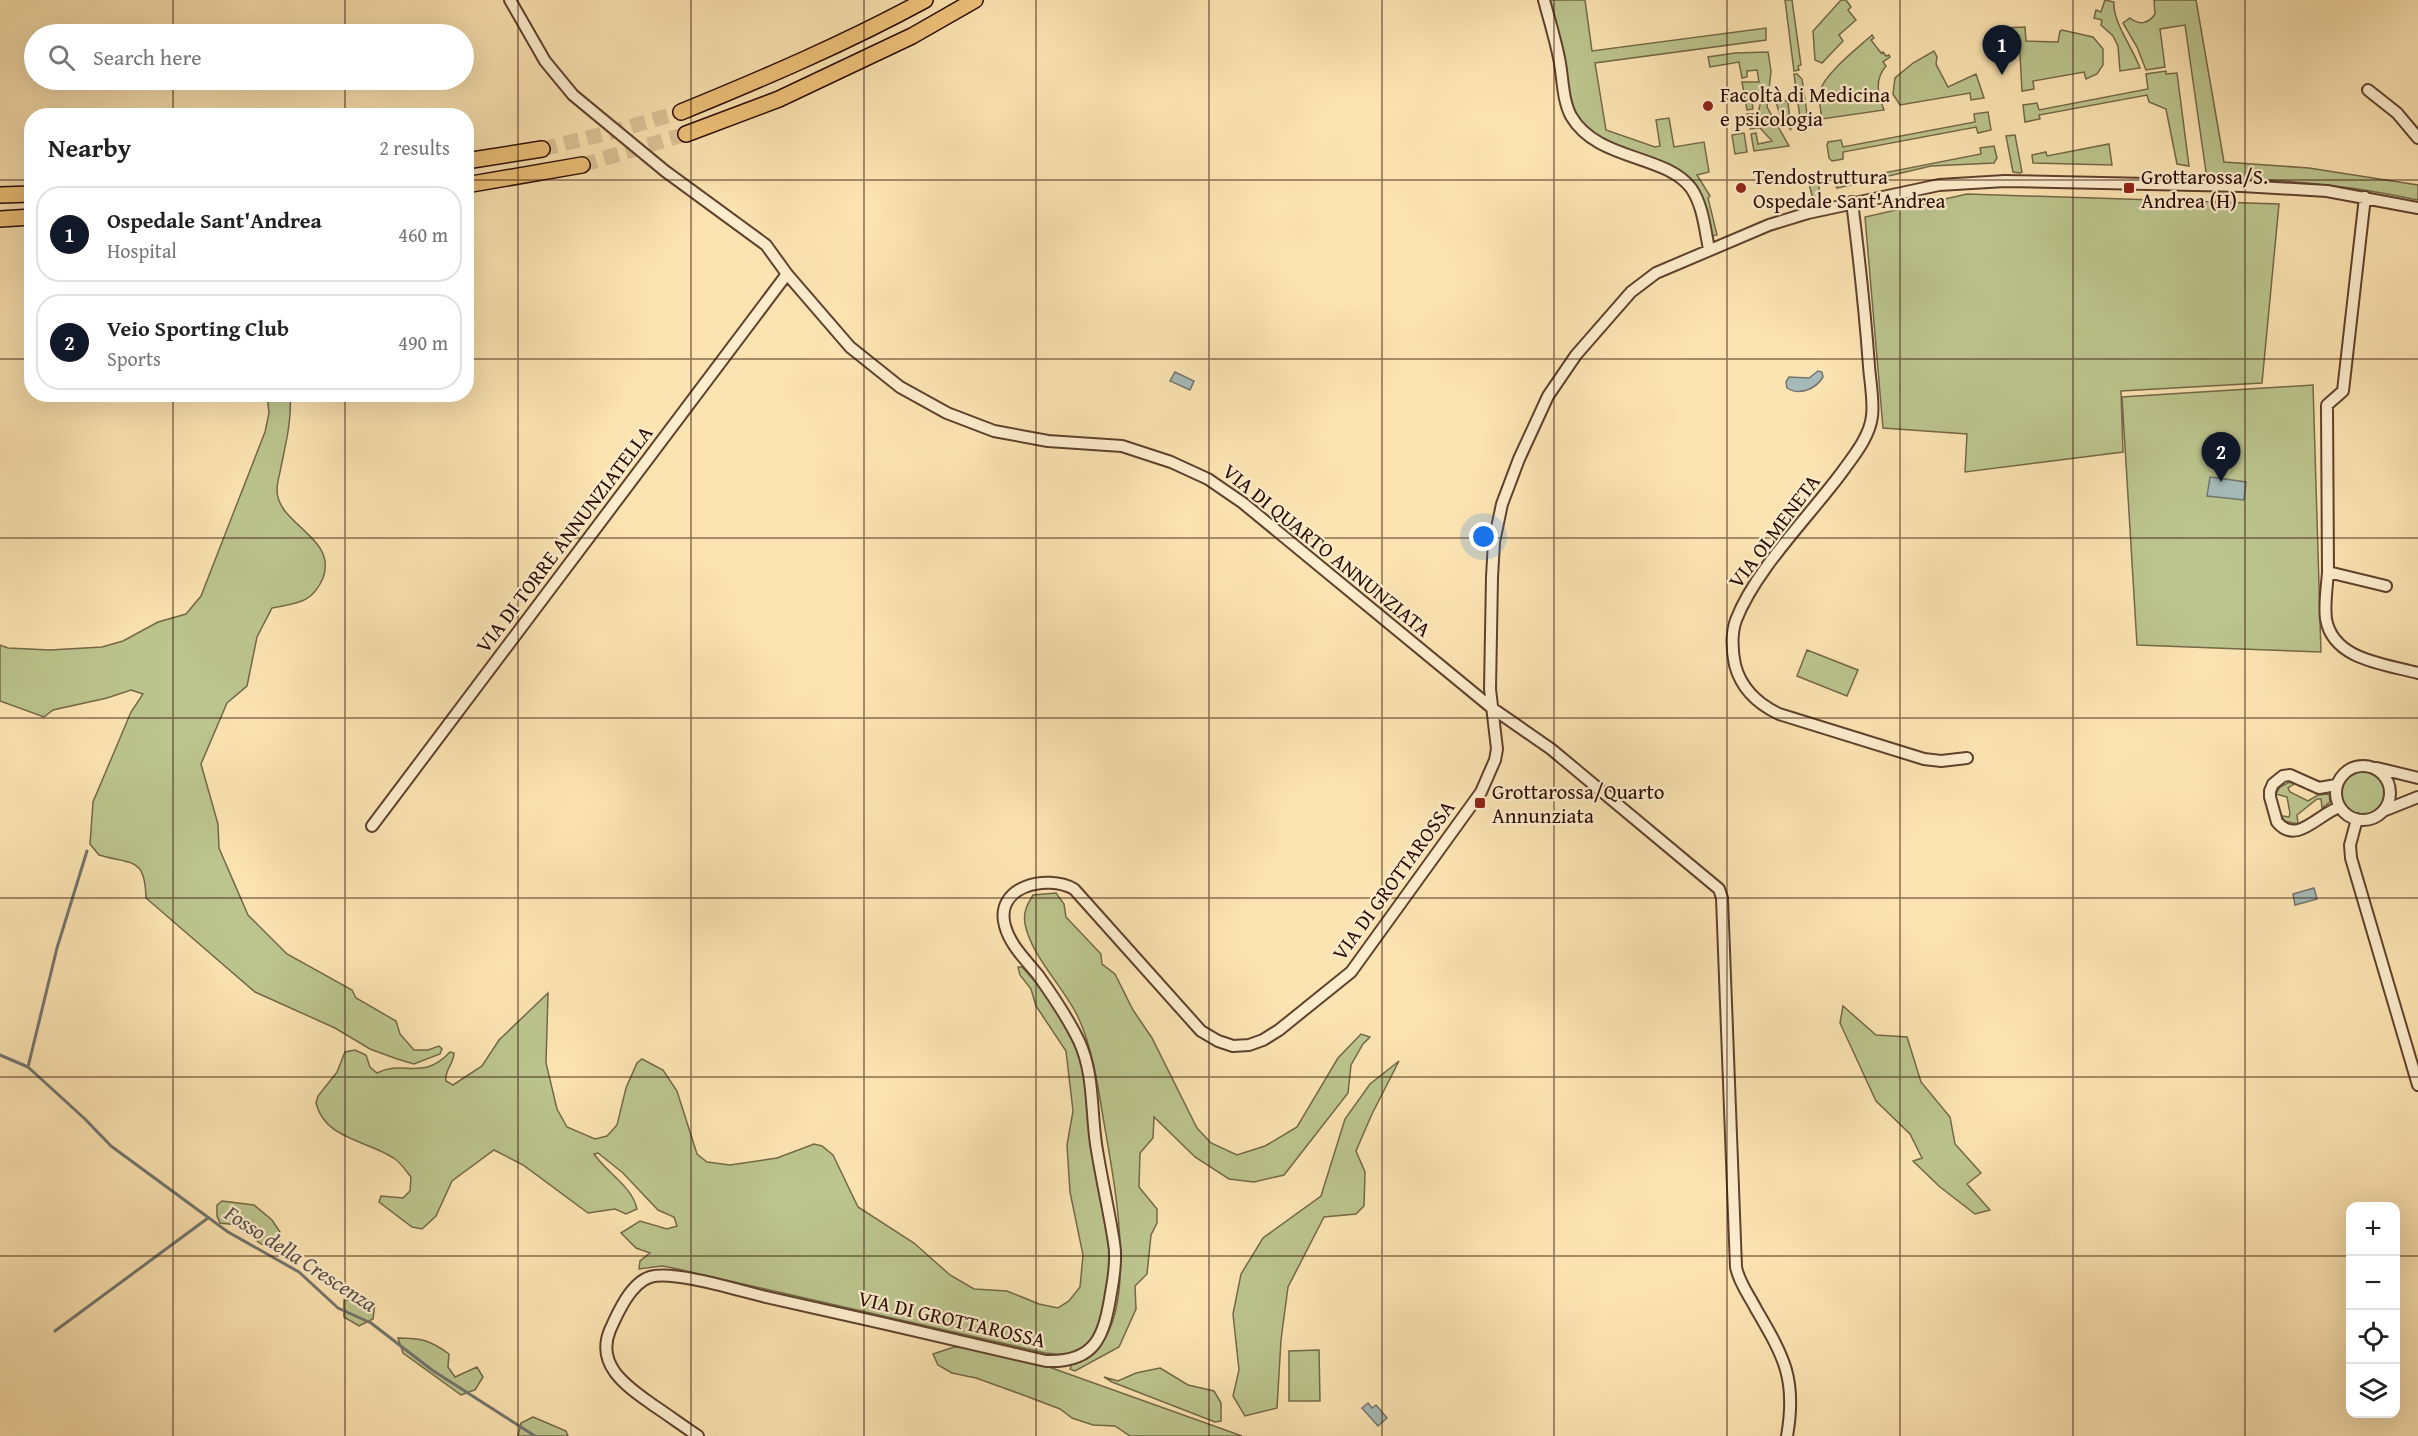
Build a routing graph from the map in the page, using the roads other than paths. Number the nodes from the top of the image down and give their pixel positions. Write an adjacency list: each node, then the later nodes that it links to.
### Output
1 (510, 0): 21 (street, VIA DI QUARTO ANNUNZIATA)
2 (925, 0): 6 (highway)
3 (975, 0): 7 (highway)
4 (1545, 0): 20 (street)
5 (2368, 90): 8 (street)
6 (681, 112)
7 (686, 134)
8 (2418, 138)
9 (542, 149): 10 (highway)
10 (474, 160)
11 (582, 165): 12 (highway)
12 (474, 184)
13 (24, 194): 14 (highway)
14 (0, 195)
15 (2366, 197): 16 (street, VIA DI GROTTAROSSA); 17 (street, VIA DI GROTTAROSSA); 22 (street)
16 (1852, 202): 20 (street, VIA DI GROTTAROSSA); 26 (street, VIA OLMENETA)
17 (2418, 208)
18 (24, 218): 19 (highway)
19 (0, 219)
20 (1709, 249): 25 (street, VIA DI GROTTAROSSA)
21 (787, 274): 25 (street, VIA DI QUARTO ANNUNZIATA); 34 (street, VIA DI TORRE ANNUNZIATELLA)
22 (2328, 572): 23 (street); 24 (street)
23 (2386, 586)
24 (2418, 673)
25 (1492, 708): 36 (street, VIA DI GROTTAROSSA); 37 (street, VIA DI QUARTO ANNUNZIATA)
26 (1967, 758)
27 (2374, 768): 28 (street); 29 (street); 32 (street)
28 (2418, 778)
29 (2336, 784): 31 (street); 31 (street)
30 (2418, 797): 32 (street)
31 (2340, 807): 33 (street)
32 (2383, 812): 33 (street)
33 (2357, 819): 35 (street)
34 (372, 826)
35 (2418, 1085)
36 (698, 1436)
37 (1787, 1436)

